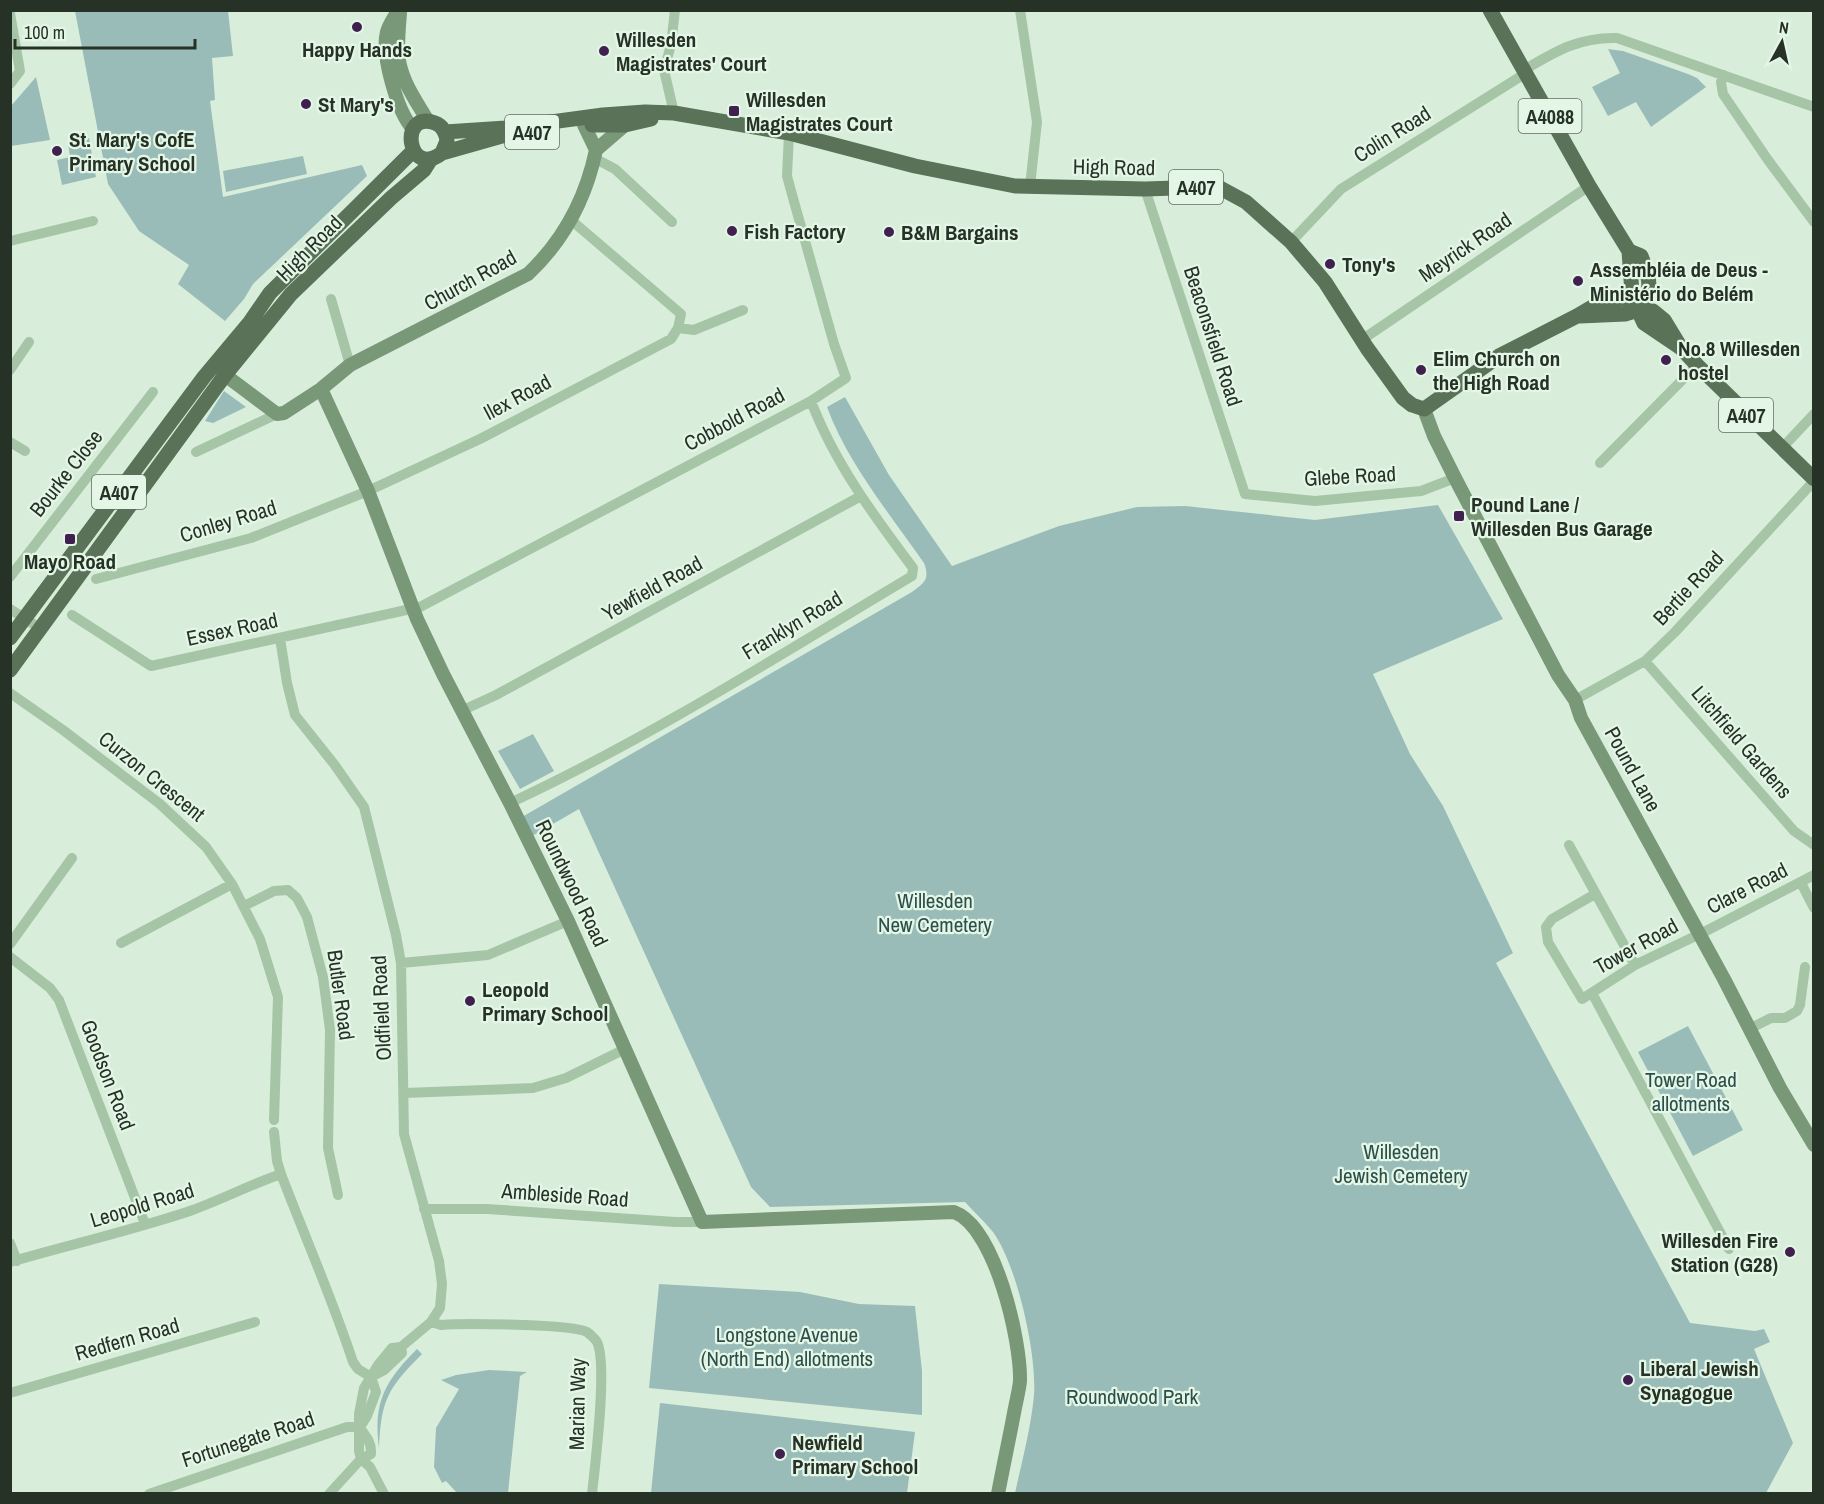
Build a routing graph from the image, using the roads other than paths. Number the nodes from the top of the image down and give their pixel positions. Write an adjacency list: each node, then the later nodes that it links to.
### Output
1 (399, 10): 12 (street); 15 (street)
2 (675, 10): 10 (street)
3 (1020, 10): 21 (street)
4 (1490, 10): 6 (main road, A4088)
5 (10, 13): 8 (street)
6 (1525, 71): 7 (street, Colin Road); 22 (main road, A4088); 29 (street, Colin Road)
7 (1724, 75): 9 (street, Colin Road); 27 (street)
8 (10, 84)
9 (1814, 107)
10 (674, 113): 11 (main road, High Road / A407); 14 (main road, High Road / A407); 17 (main road, High Road / A407)
11 (603, 120): 13 (main road, High Road / A407); 14 (main road, High Road / A407); 16 (main road, High Road / A407); 19 (street, Church Road)
12 (429, 121): 15 (main road); 16 (main road)
13 (584, 125): 19 (street); 20 (main road, High Road / A407)
14 (625, 125): 19 (street)
15 (413, 129): 18 (main road)
16 (446, 132): 20 (main road)
17 (789, 132): 21 (main road, High Road / A407); 42 (street, Cobbold Road)
18 (413, 151): 20 (main road); 39 (main road, High Road / A407)
19 (595, 154): 24 (street, Church Road); 26 (street)
20 (436, 156): 39 (main road, High Road / A407)
21 (1030, 186): 23 (main road, High Road / A407)
22 (1589, 186): 32 (main road, A4088); 34 (street, Meyrick Road)
23 (1145, 189): 29 (main road, High Road / A407); 54 (street, Beaconsfield Road)
24 (572, 220): 33 (street); 36 (street, Church Road)
25 (93, 221): 28 (street)
26 (672, 222)
27 (1814, 222)
28 (10, 241)
29 (1291, 242): 34 (main road, High Road / A407)
30 (331, 299): 36 (street)
31 (743, 310): 33 (street)
32 (1638, 310): 37 (main road, A407); 43 (main road)
33 (678, 328): 53 (street, Ilex Road)
34 (1363, 339): 43 (main road, High Road / A407)
35 (29, 342): 38 (street)
36 (350, 365): 40 (street, Church Road)
37 (1697, 365): 47 (main road, A407); 50 (street)
38 (10, 370)
39 (219, 370): 44 (street); 61 (main road, A407); 62 (main road, A407)
40 (321, 389): 44 (street, Church Road); 53 (street, Roundwood Road)
41 (153, 392): 56 (street, Bourke Close)
42 (811, 401): 55 (street, Franklyn Road); 59 (street, Cobbold Road)
43 (1424, 409): 51 (street, Pound Lane)
44 (277, 414): 49 (street, Church Road)
45 (1814, 414): 47 (street)
46 (10, 442): 48 (street)
47 (1782, 449): 52 (main road, A407)
48 (25, 451)
49 (195, 452)
50 (1600, 463)
51 (1455, 478): 54 (street, Glebe Road); 68 (street, Pound Lane)
52 (1814, 480): 65 (street, Bertie Road)
53 (368, 491): 57 (street, Conley Road); 59 (street, Roundwood Road)
54 (1245, 494)
55 (861, 496): 69 (street, Yewfield Road); 70 (street, Franklyn Road)
56 (10, 577)
57 (96, 579)
58 (10, 609): 61 (street)
59 (413, 609): 64 (street, Essex Road); 69 (street, Roundwood Road)
60 (72, 615): 64 (street, Essex Road)
61 (25, 618): 62 (street); 63 (main road, A407)
62 (41, 630): 66 (main road, A407)
63 (10, 638)
64 (279, 638): 85 (street, Oldfield Road)
65 (1645, 661): 68 (street, Bertie Road); 72 (street, Litchfield Gardens)
66 (10, 670)
67 (10, 693): 76 (street, Curzon Crescent)
68 (1575, 700): 81 (street, Pound Lane)
69 (461, 711): 70 (street, Roundwood Road)
70 (510, 803): 80 (street, Roundwood Road)
71 (1569, 845): 77 (street)
72 (1814, 845)
73 (72, 858): 83 (street)
74 (1814, 875): 75 (street, Clare Road)
75 (1800, 883): 79 (street); 81 (street, Clare Road)
76 (232, 884): 78 (street, Curzon Crescent); 82 (street)
77 (1595, 894): 86 (street); 88 (street)
78 (244, 906): 92 (street, Curzon Crescent); 96 (street, Butler Road)
79 (1814, 909)
80 (568, 921): 85 (street); 90 (street, Roundwood Road)
81 (1699, 934): 86 (street, Tower Road); 89 (street, Pound Lane)
82 (121, 943)
83 (10, 945)
84 (10, 957): 99 (street, Goodson Road)
85 (401, 963): 91 (street, Oldfield Road)
86 (1635, 965): 88 (street, Tower Road)
87 (1805, 967): 89 (street)
88 (1587, 996): 101 (street, Tower Road)
89 (1749, 1029): 94 (street, Pound Lane)
90 (625, 1049): 91 (street); 98 (street, Roundwood Road)
91 (405, 1093): 97 (street, Oldfield Road)
92 (274, 1120)
93 (274, 1132): 95 (street)
94 (1814, 1145)
95 (281, 1174): 99 (street, Leopold Road); 105 (street)
96 (338, 1195)
97 (424, 1209): 98 (street, Ambleside Road); 104 (street, Oldfield Road)
98 (702, 1222): 113 (street)
99 (145, 1224): 102 (street, Leopold Road)
100 (10, 1243): 102 (street)
101 (1729, 1249)
102 (14, 1261)
103 (255, 1322): 106 (street, Redfern Road)
104 (431, 1322): 105 (street, Oldfield Road); 112 (street, Marian Way)
105 (371, 1377): 107 (street)
106 (10, 1393)
107 (360, 1427): 108 (street); 109 (street, Fortunegate Road)
108 (362, 1459): 110 (street); 111 (street)
109 (149, 1494)
110 (329, 1494)
111 (384, 1494)
112 (592, 1494)
113 (998, 1494)

